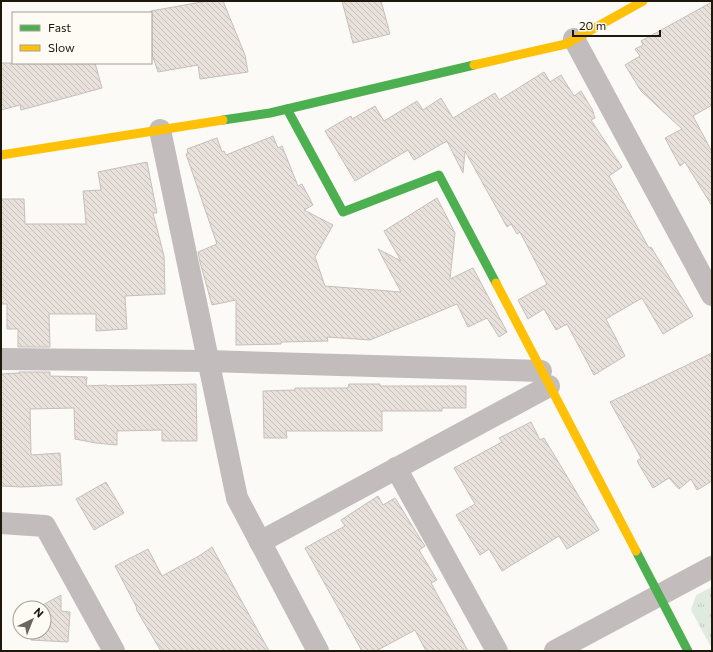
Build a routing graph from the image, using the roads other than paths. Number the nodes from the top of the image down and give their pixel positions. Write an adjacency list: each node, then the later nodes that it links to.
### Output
1 (643, 1): 2 (street)
2 (574, 39): 3 (street); 6 (street)
3 (287, 109): 4 (street); 9 (street)
4 (160, 130): 5 (street); 8 (street)
5 (1, 155)
6 (712, 296)
7 (1, 359): 8 (street)
8 (208, 361): 9 (street); 12 (street)
9 (545, 378): 10 (street); 14 (street)
10 (396, 468): 12 (street); 17 (street)
11 (1, 523): 15 (street)
12 (260, 542): 16 (street)
13 (712, 567): 14 (street)
14 (658, 596): 18 (street); 19 (street)
15 (114, 651)
16 (318, 651)
17 (497, 651)
18 (556, 651)
19 (688, 651)

